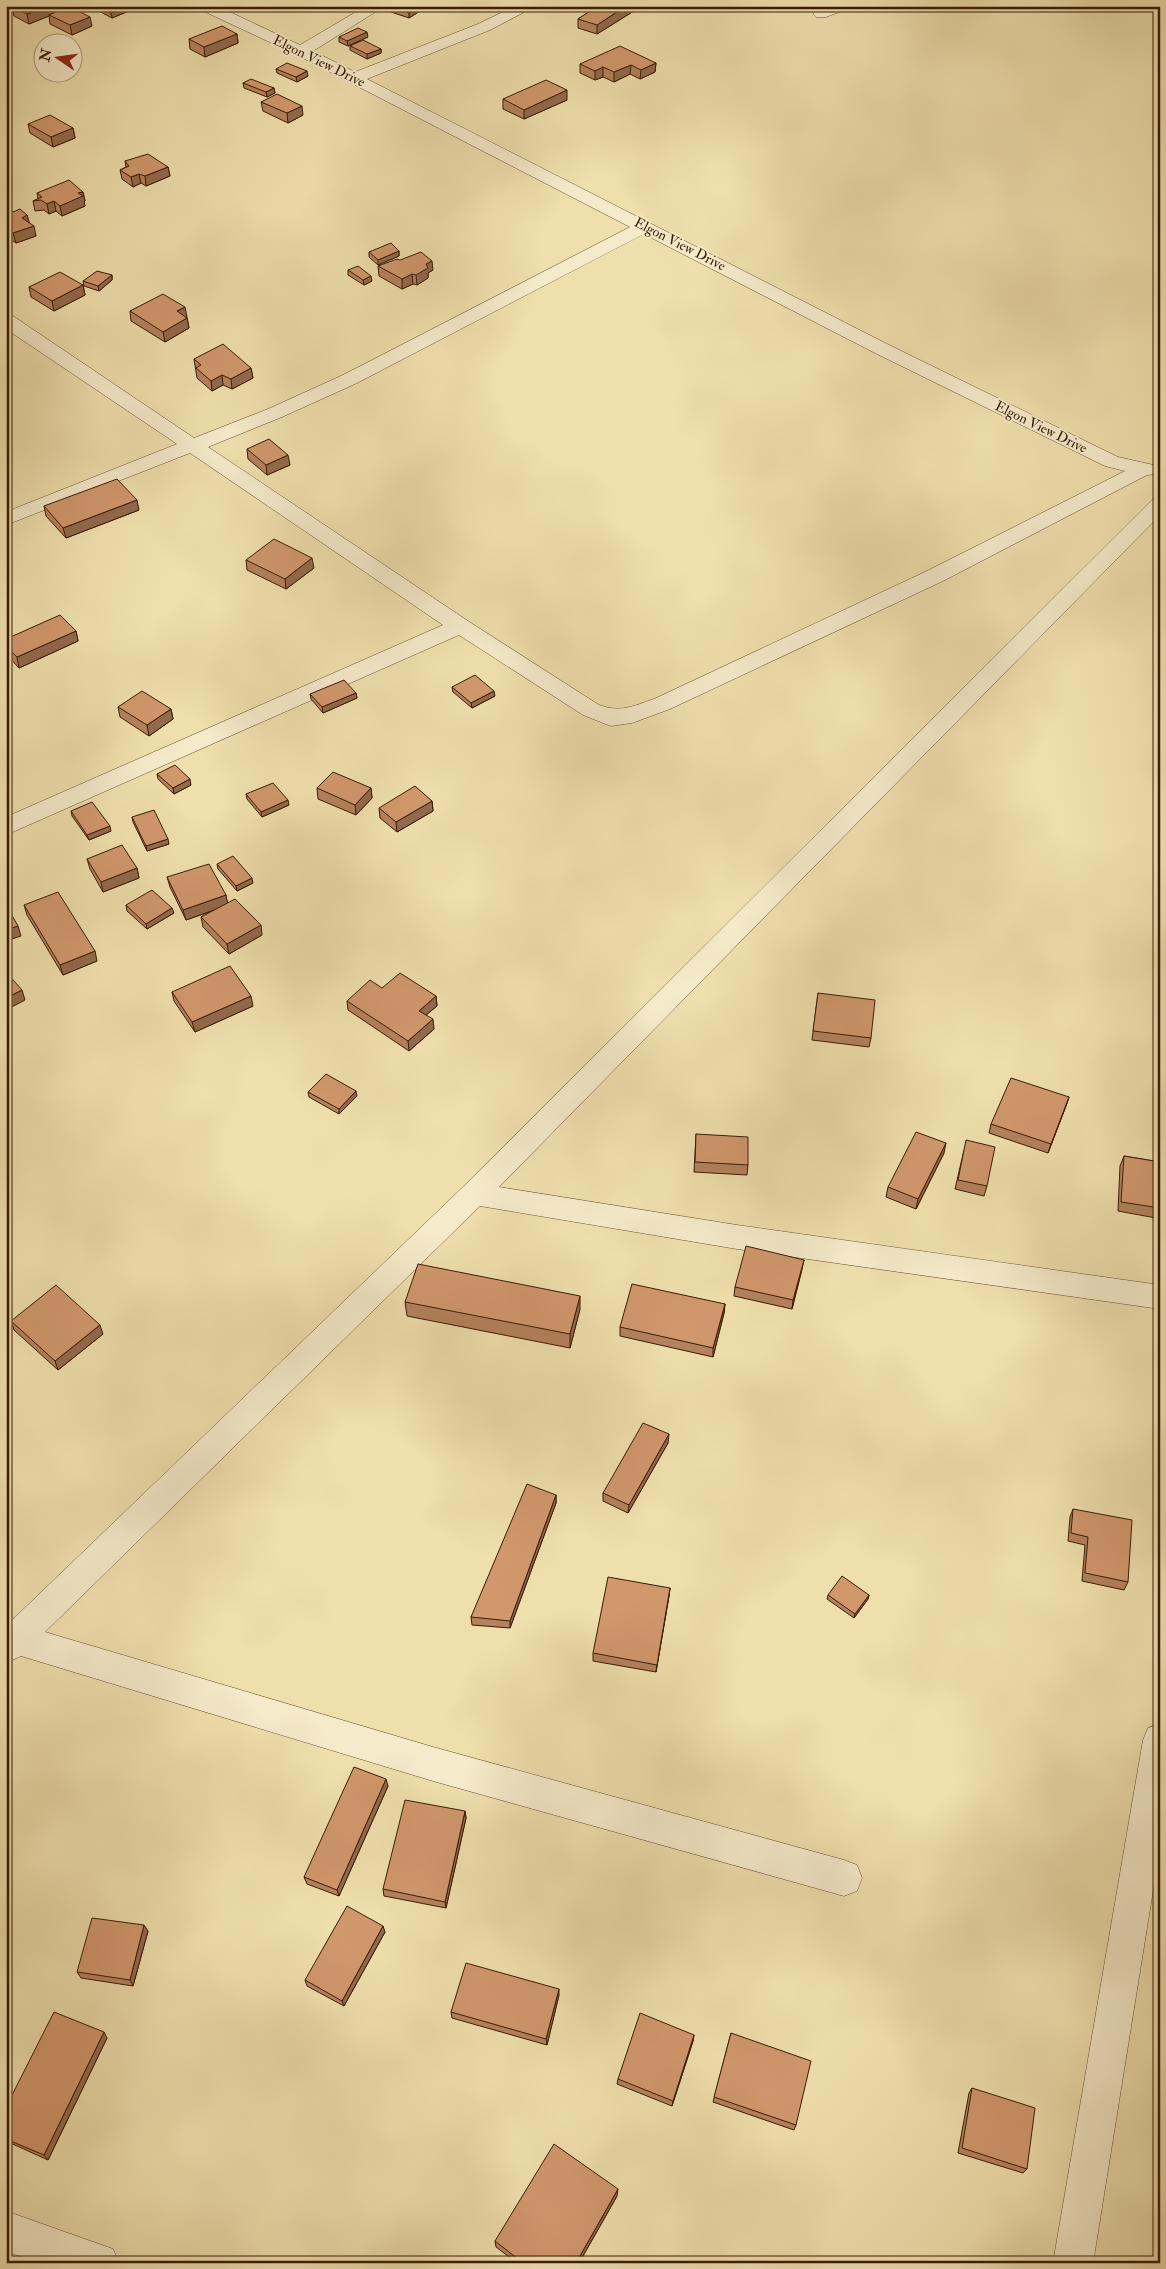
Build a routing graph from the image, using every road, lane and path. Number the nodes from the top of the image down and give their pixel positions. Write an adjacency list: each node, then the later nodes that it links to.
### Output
1 (204, 6): 6 (street, Elgon View Drive)
2 (377, 6): 6 (street)
3 (528, 6): 7 (street)
4 (842, 6): 5 (street)
5 (821, 14)
6 (301, 51): 7 (street, Elgon View Drive)
7 (354, 78): 8 (street, Elgon View Drive)
8 (645, 226): 10 (street); 11 (street, Elgon View Drive)
9 (6, 320): 10 (street)
10 (194, 447): 13 (street); 14 (street)
11 (1151, 470): 14 (street)
12 (1160, 503): 16 (street)
13 (6, 519)
14 (460, 626): 15 (street)
15 (6, 827)
16 (474, 1194): 17 (street); 18 (street)
17 (1160, 1297)
18 (11, 1644): 20 (street)
19 (1160, 1740): 23 (street)
20 (844, 1878)
21 (6, 2231): 22 (street)
22 (99, 2263)
23 (1073, 2263)

